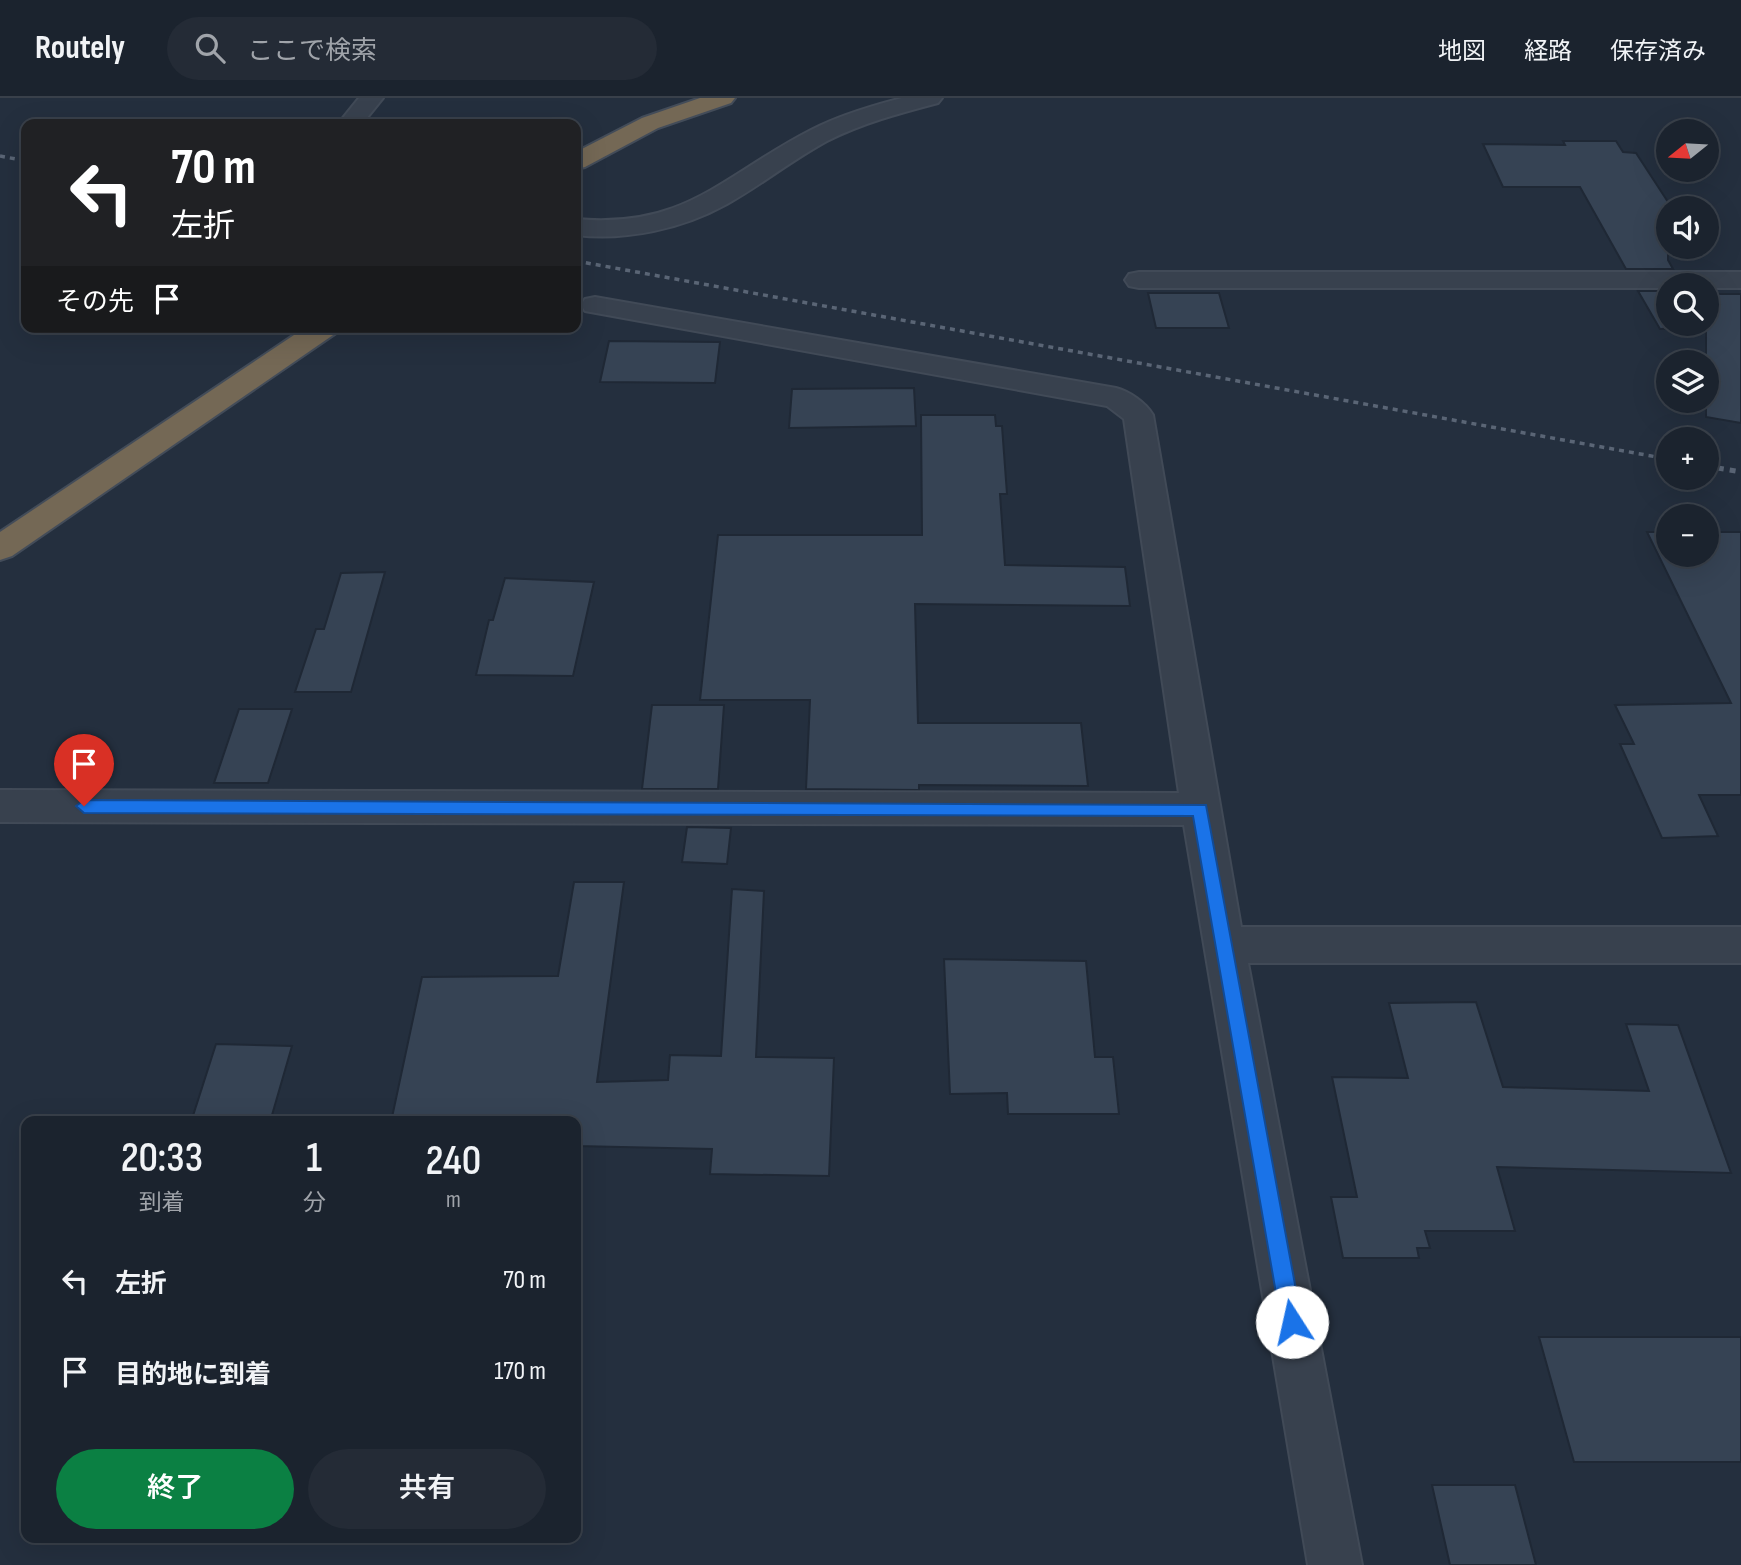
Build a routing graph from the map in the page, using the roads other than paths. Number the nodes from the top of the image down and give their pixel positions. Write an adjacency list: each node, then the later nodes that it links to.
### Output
1 (371, 98): 5 (street)
2 (686, 98): 6 (highway)
3 (723, 98): 7 (highway)
4 (930, 98): 8 (street)
5 (354, 119)
6 (581, 143)
7 (581, 159)
8 (581, 227)
9 (1139, 280): 10 (street)
10 (1741, 280)
11 (595, 305): 17 (street)
12 (289, 333): 14 (highway)
13 (317, 333): 15 (highway)
14 (0, 528)
15 (0, 548)
16 (0, 806): 17 (street)
17 (1200, 809): 18 (street)
18 (1224, 945): 19 (street); 20 (street)
19 (1741, 945)
20 (1335, 1565)

